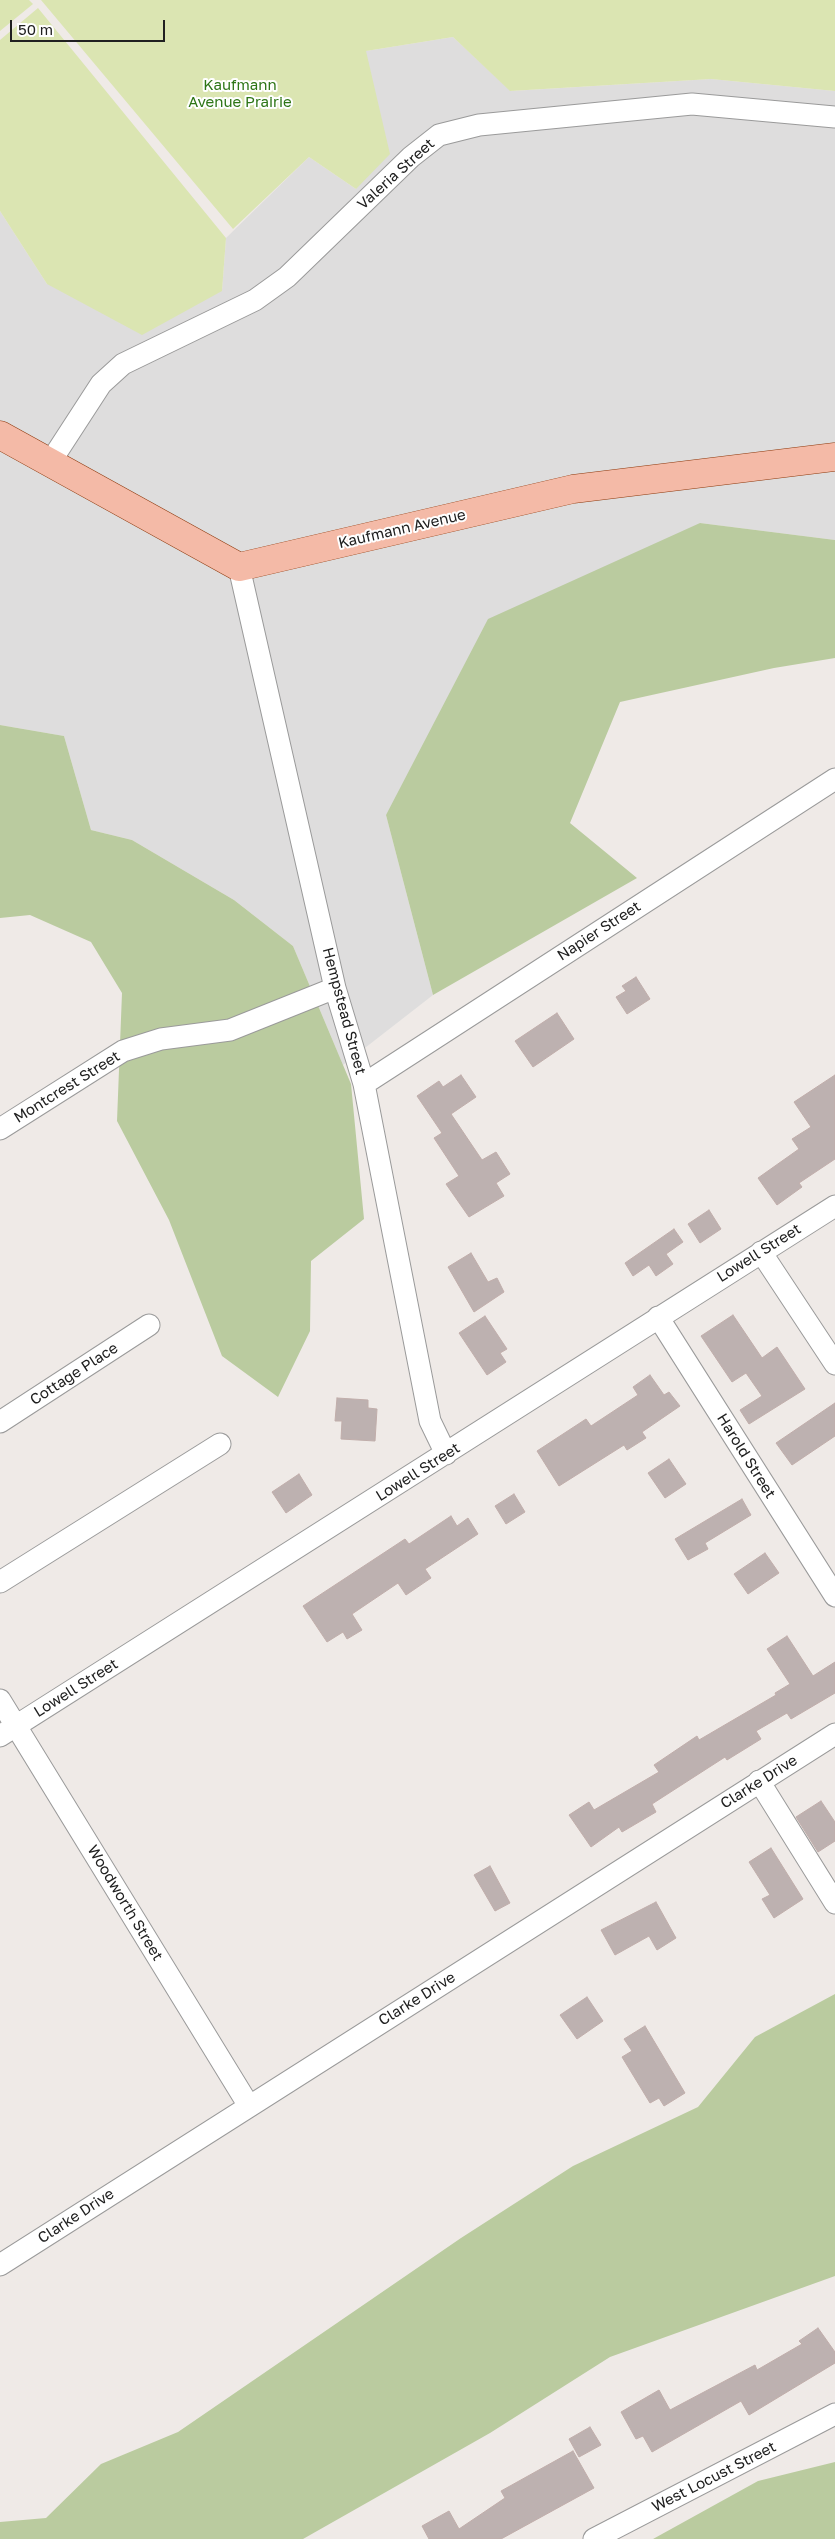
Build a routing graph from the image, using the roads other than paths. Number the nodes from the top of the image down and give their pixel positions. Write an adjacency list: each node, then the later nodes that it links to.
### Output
1 (835, 117): 4 (street, Valeria Street)
2 (0, 435): 4 (main road)
3 (835, 457): 5 (main road, Kaufmann Avenue)
4 (51, 461): 5 (main road)
5 (239, 567): 7 (street, Hempstead Street)
6 (835, 778): 8 (street, Napier Street)
7 (335, 988): 8 (street, Hempstead Street); 9 (street, Montcrest Street)
8 (364, 1084): 17 (street, Hempstead Street)
9 (0, 1129)
10 (835, 1206): 11 (street, Lowell Street)
11 (761, 1252): 12 (street, Lowell Street); 14 (street)
12 (658, 1317): 17 (street, Lowell Street); 19 (street, Harold Street)
13 (149, 1326): 15 (street, Cottage Place)
14 (835, 1364)
15 (0, 1422)
16 (220, 1444): 18 (street)
17 (446, 1454): 21 (street, Lowell Street)
18 (0, 1582)
19 (835, 1596)
20 (0, 1700): 21 (street, Woodworth Street)
21 (8, 1731): 25 (street, Woodworth Street)
22 (835, 1734): 23 (street, Clarke Drive)
23 (760, 1781): 24 (street); 25 (street, Clarke Drive)
24 (835, 1903)
25 (249, 2106): 26 (street, Clarke Drive)
26 (0, 2265)
27 (835, 2414): 28 (street, West Locust Street)
28 (594, 2539)

